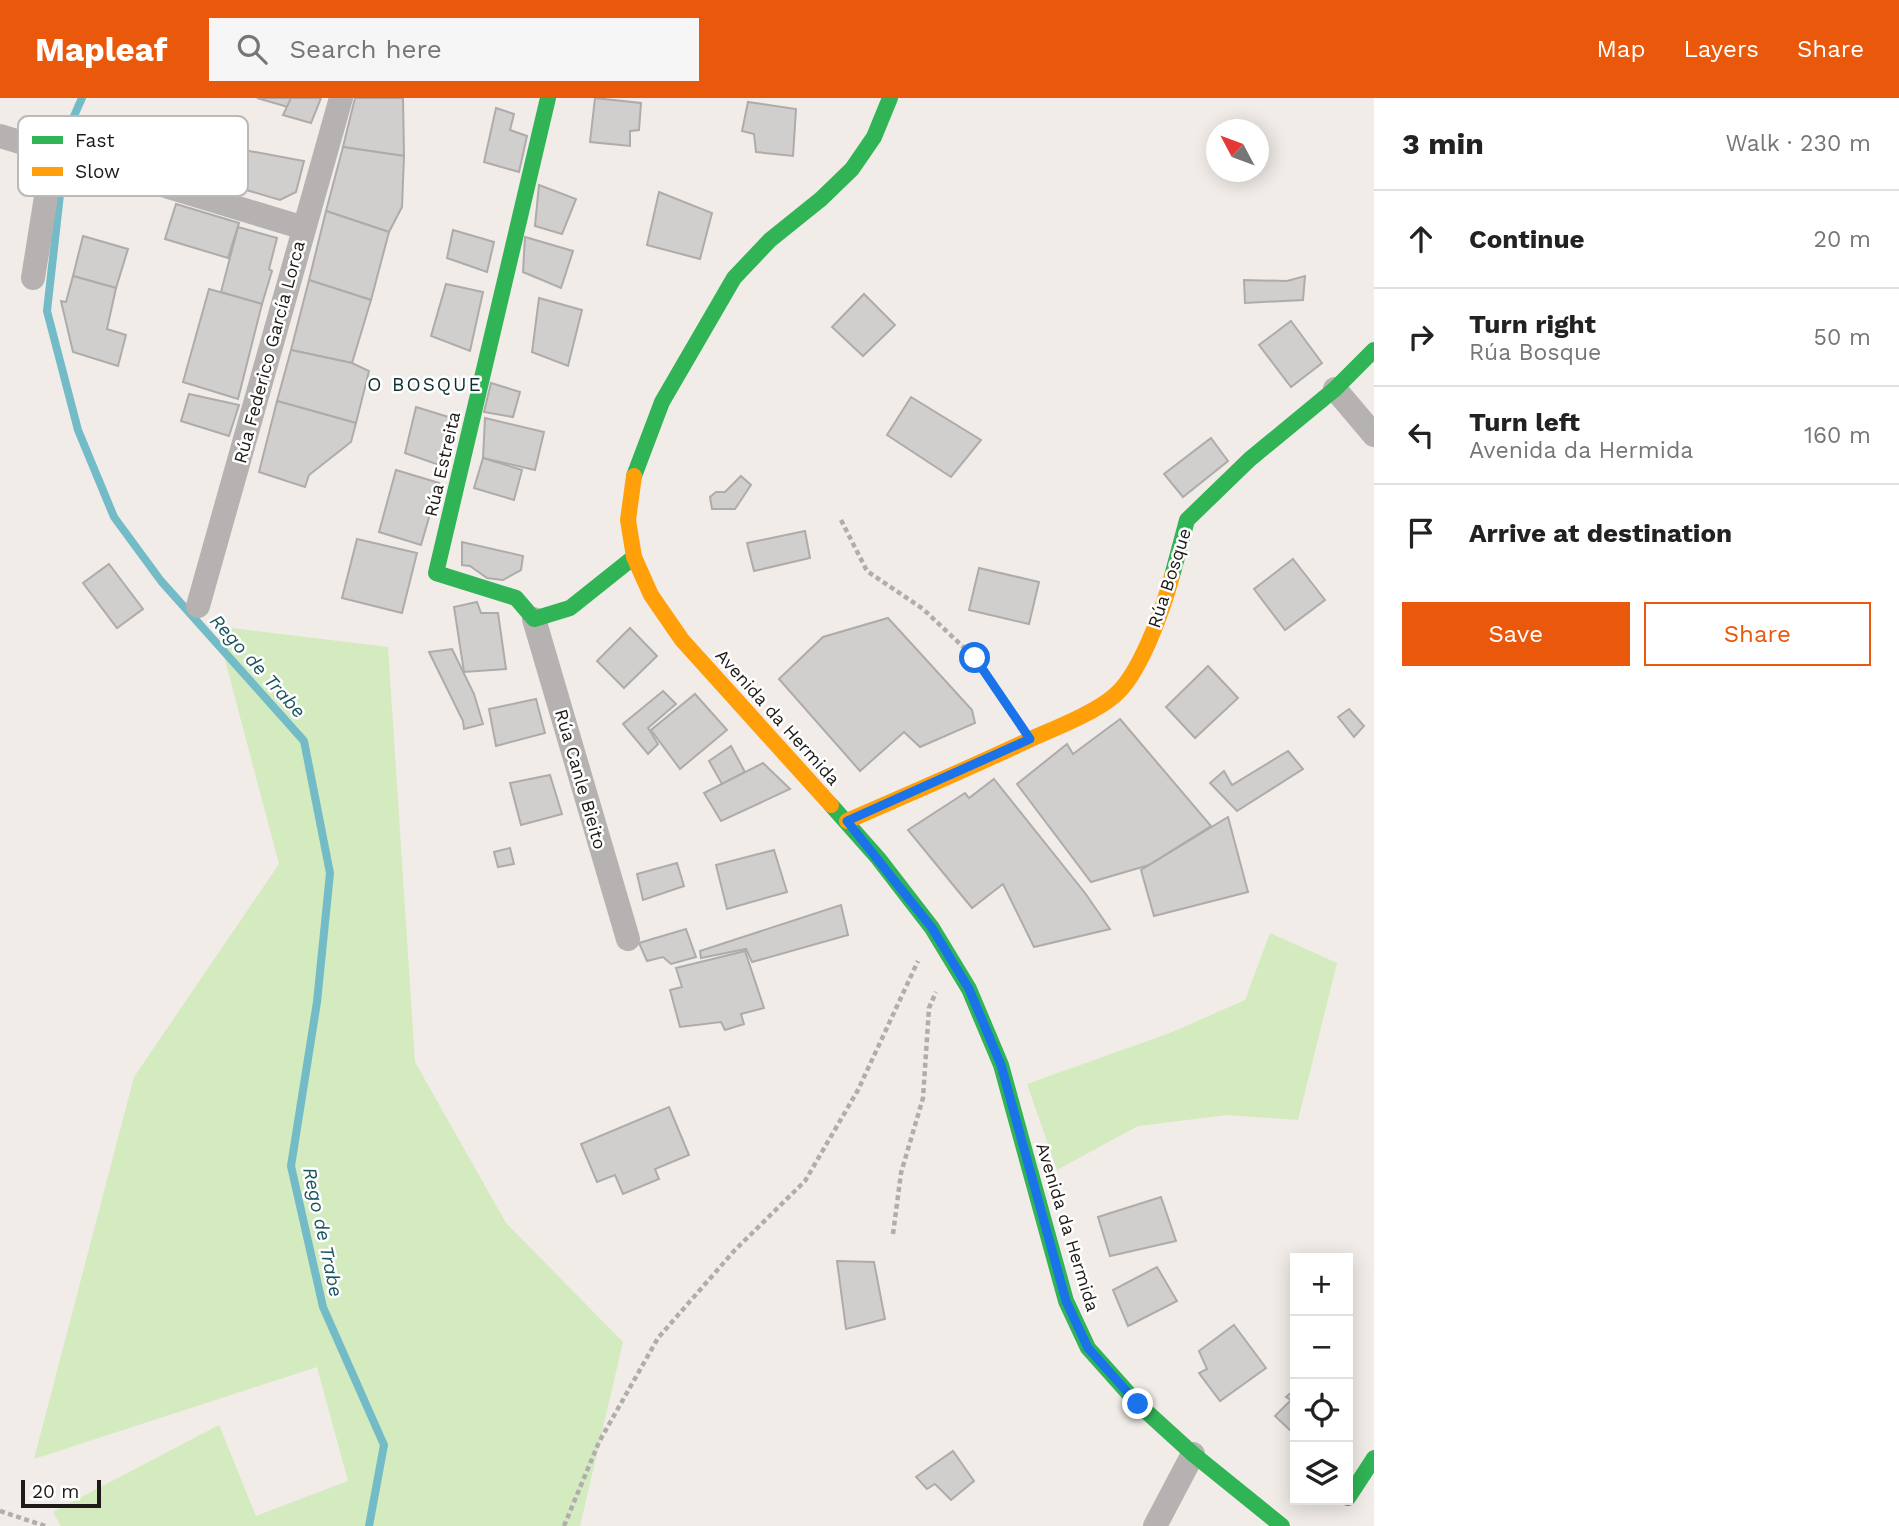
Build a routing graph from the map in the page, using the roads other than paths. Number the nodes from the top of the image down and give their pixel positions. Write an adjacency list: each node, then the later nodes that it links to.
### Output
1 (341, 98): 8 (street, Rúa Federico García Lorca)
2 (548, 98): 15 (main road, Rúa Estreita)
3 (890, 98): 13 (main road, Avenida da Hermida)
4 (0, 136): 5 (street)
5 (18, 142)
6 (46, 196): 9 (street)
7 (197, 196): 8 (street)
8 (304, 228): 14 (street, Rúa Federico García Lorca)
9 (33, 278)
10 (1374, 350): 11 (main road, Rúa Bosque)
11 (1335, 390): 12 (street); 16 (main road, Rúa Bosque)
12 (1374, 435)
13 (634, 557): 15 (main road); 16 (main road, Avenida da Hermida)
14 (198, 606)
15 (534, 619): 17 (street, Rúa Canle Bieito)
16 (847, 821): 18 (main road, Avenida da Hermida)
17 (628, 939)
18 (1193, 1454): 21 (street); 22 (main road, Avenida da Hermida)
19 (1374, 1458): 20 (main road)
20 (1353, 1490)
21 (1155, 1526)
22 (1283, 1526)

